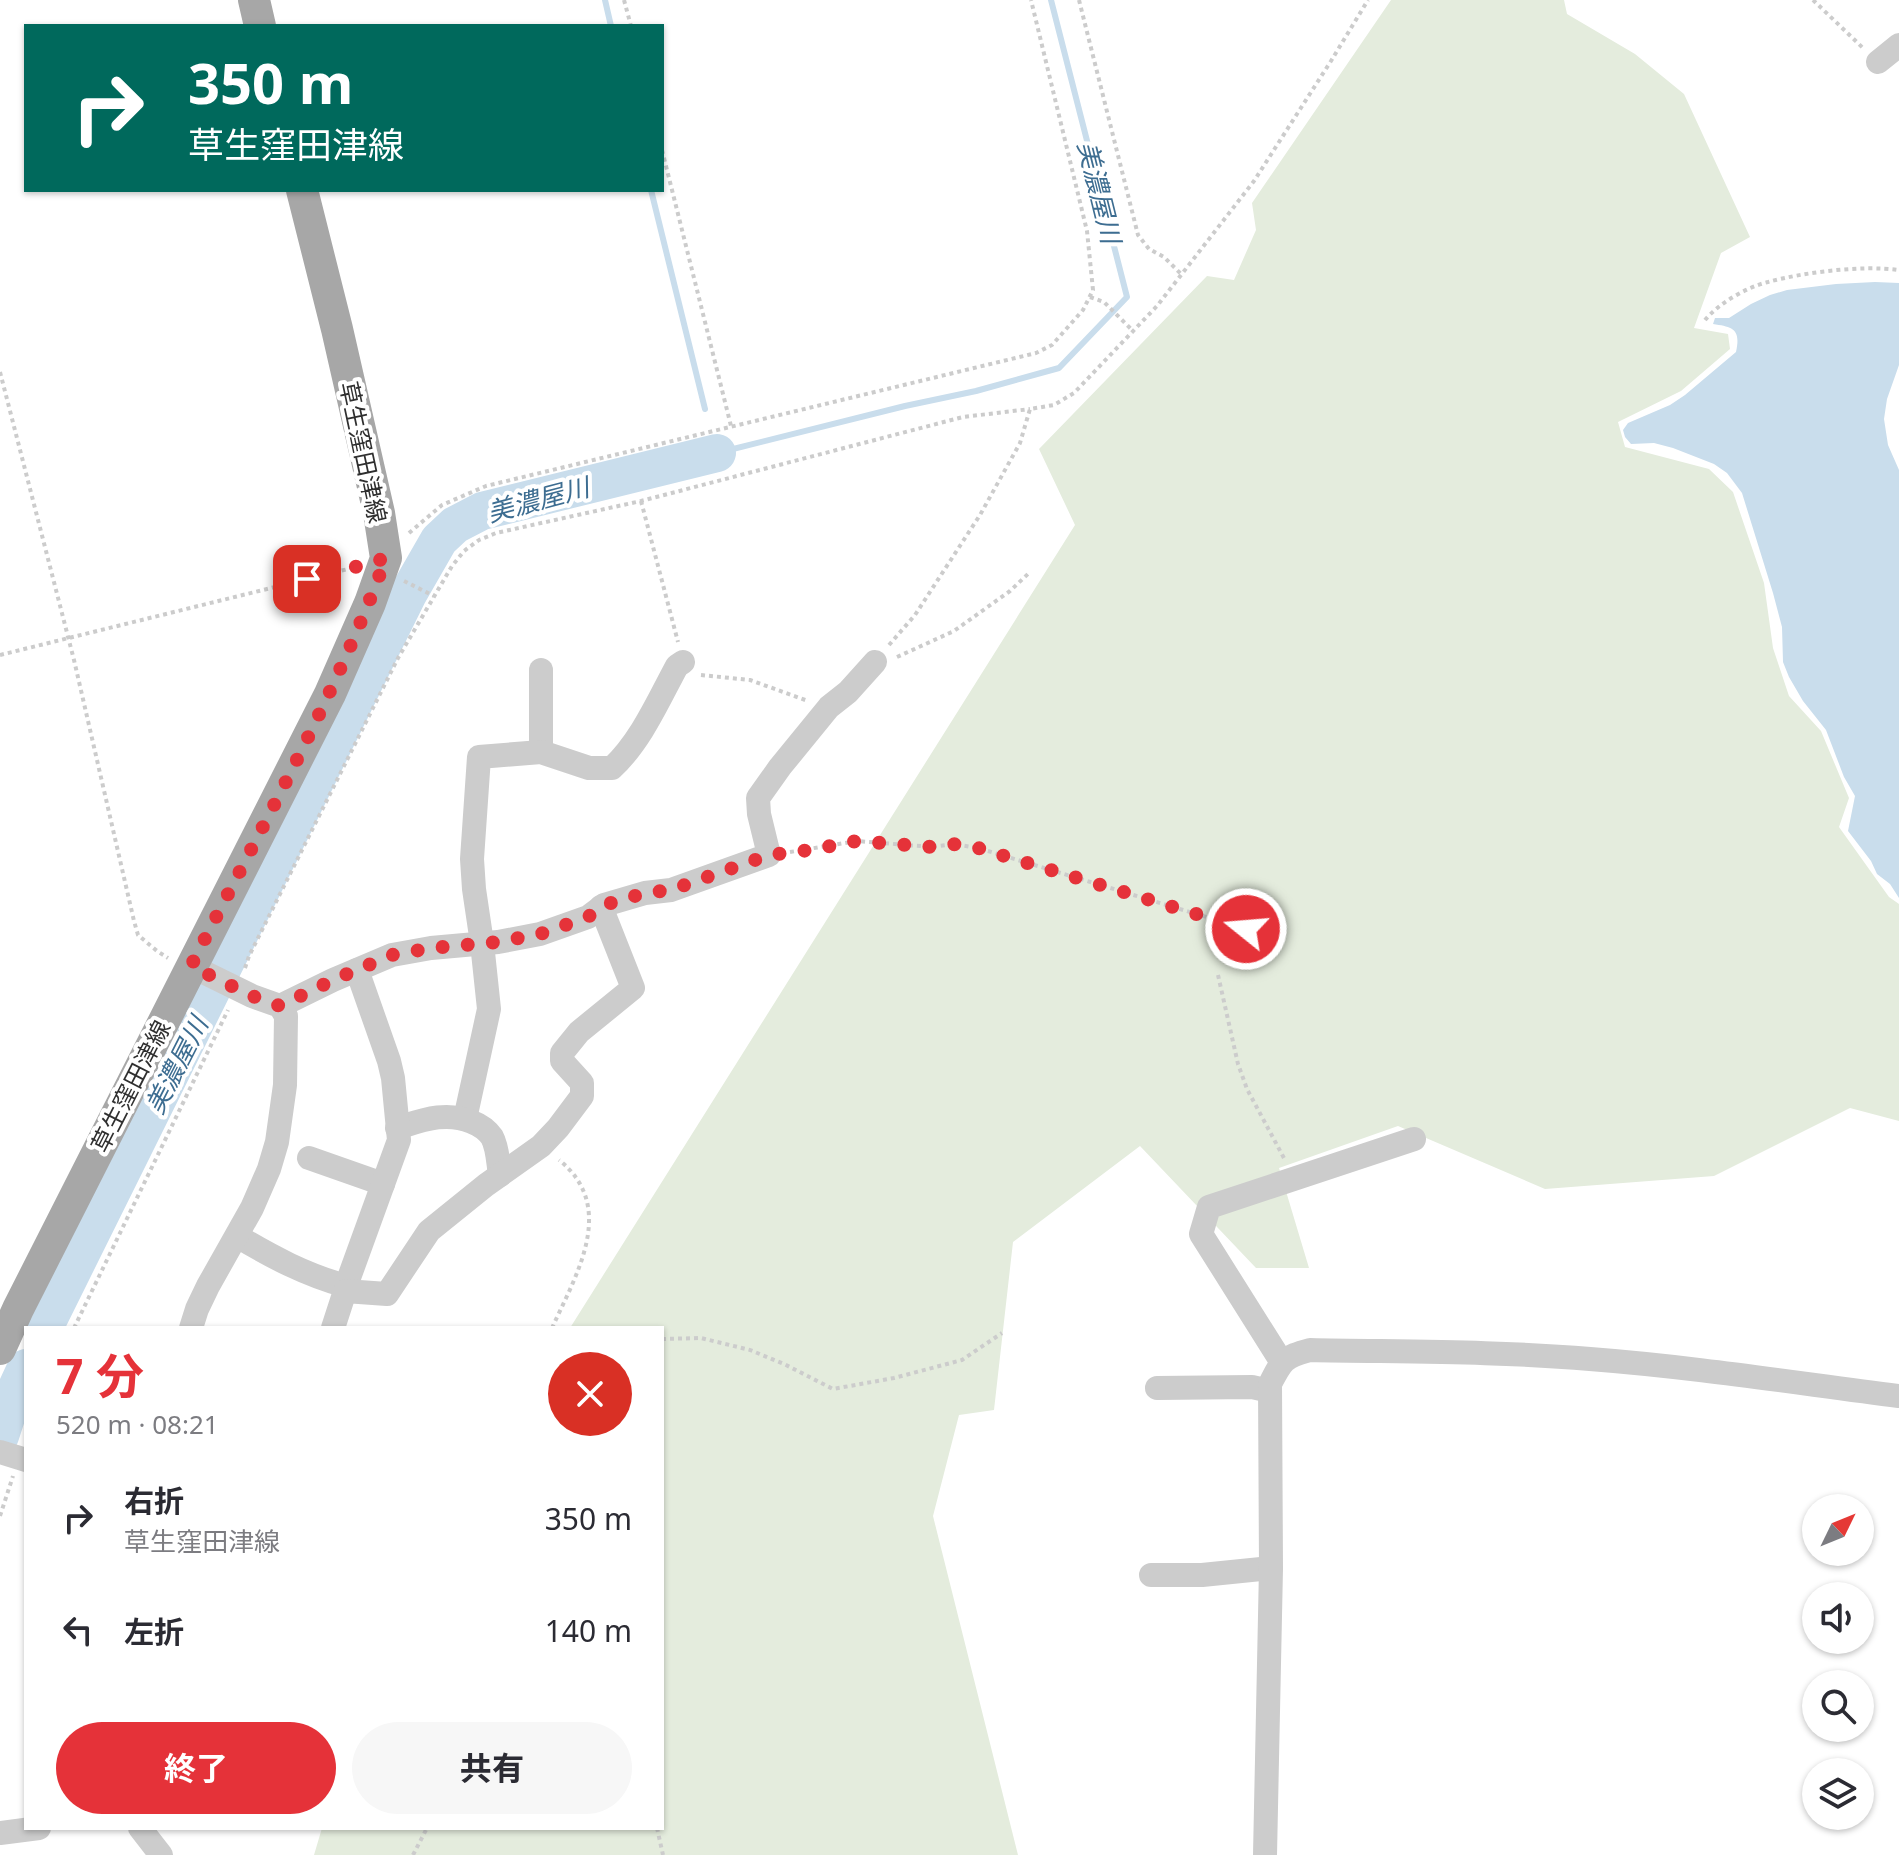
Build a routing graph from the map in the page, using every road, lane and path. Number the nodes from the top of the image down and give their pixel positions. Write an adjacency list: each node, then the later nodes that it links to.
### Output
1 (254, 0): 7 (main road)
2 (624, 0): 8 (path)
3 (1031, 0): 15 (path)
4 (1079, 0): 14 (path)
5 (1368, 0): 14 (path)
6 (1813, 0): 10 (path)
7 (260, 24)
8 (630, 24)
9 (1899, 45): 10 (street)
10 (1878, 62)
11 (664, 158): 19 (path)
12 (302, 192): 21 (main road, 草生窪田津線)
13 (1899, 270): 16 (path)
14 (1182, 275): 17 (path)
15 (1090, 297): 17 (path); 19 (path)
16 (1705, 320)
17 (1133, 331): 27 (path)
18 (0, 372): 24 (path)
19 (731, 426): 21 (path)
20 (641, 501): 26 (path)
21 (391, 567): 23 (path); 24 (path); 35 (main road, 草生窪田津線)
22 (1030, 572): 27 (path)
23 (433, 595)
24 (67, 639): 25 (path); 35 (path)
25 (0, 655)
26 (683, 662): 29 (path); 30 (street)
27 (875, 662): 29 (street)
28 (541, 670): 30 (street)
29 (829, 707): 31 (street)
30 (541, 752): 34 (street)
31 (769, 855): 32 (street); 33 (path)
32 (601, 907): 34 (street); 42 (street)
33 (1246, 929)
34 (482, 943): 36 (street); 39 (street)
35 (190, 968): 38 (street); 54 (main road, 草生窪田津線)
36 (357, 970): 38 (street); 40 (street)
37 (1218, 975): 45 (path)
38 (280, 1006): 47 (street)
39 (465, 1119): 40 (street); 44 (street)
40 (397, 1128): 46 (street)
41 (1414, 1139): 45 (street)
42 (541, 1146): 44 (street); 51 (path)
43 (309, 1158): 46 (street)
44 (500, 1175): 48 (street)
45 (1293, 1179): 55 (street)
46 (383, 1184): 48 (street)
47 (237, 1236): 48 (street); 49 (street)
48 (345, 1289): 50 (street)
49 (192, 1326)
50 (334, 1326)
51 (553, 1326)
52 (1002, 1333): 53 (path)
53 (664, 1339)
54 (0, 1349)
55 (1281, 1361): 57 (street); 58 (street)
56 (1157, 1388): 57 (street)
57 (1270, 1391): 59 (street)
58 (1899, 1396)
59 (1271, 1568): 60 (street); 69 (street)
60 (1151, 1575)
61 (24, 1830): 65 (street)
62 (142, 1830): 66 (street)
63 (426, 1830): 67 (path)
64 (657, 1830): 68 (path)
65 (0, 1833)
66 (161, 1855)
67 (413, 1855)
68 (663, 1855)
69 (1265, 1855)

